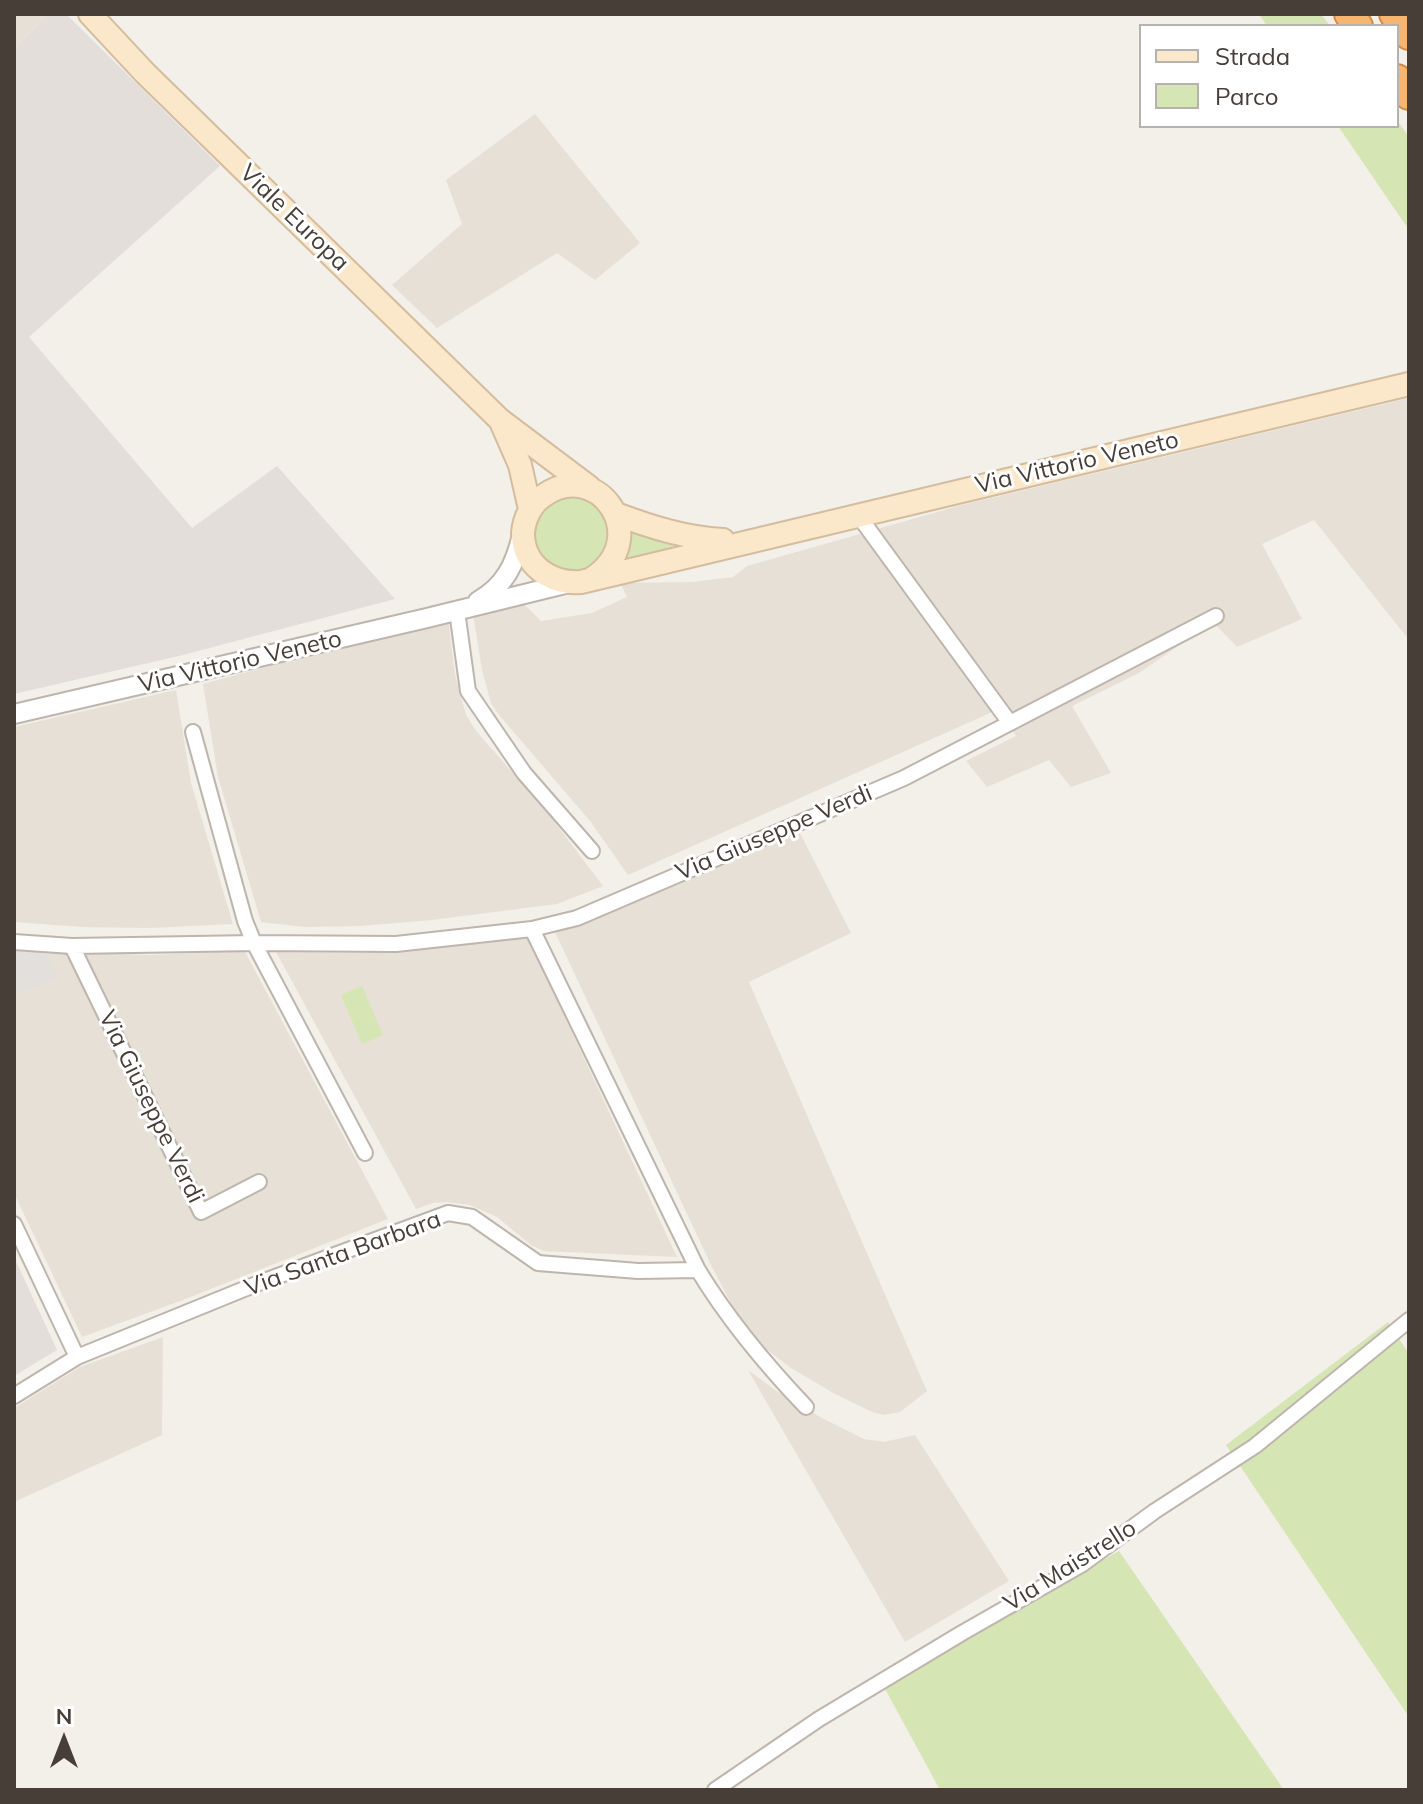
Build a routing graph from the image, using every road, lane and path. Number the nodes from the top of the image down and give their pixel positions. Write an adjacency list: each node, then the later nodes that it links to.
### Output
1 (90, 14): 5 (main road, Viale Europa)
2 (1394, 14): 3 (highway)
3 (1409, 35)
4 (1409, 384): 9 (main road, Via Vittorio Veneto)
5 (500, 420): 6 (main road, Viale Europa); 7 (main road, Viale Europa)
6 (593, 491): 7 (main road); 8 (main road, Via Vittorio Veneto)
7 (530, 509): 10 (main road, Via Vittorio Veneto)
8 (616, 514): 11 (main road, Via Vittorio Veneto); 12 (main road)
9 (858, 515): 11 (main road, Via Vittorio Veneto); 17 (street)
10 (523, 533): 13 (main road); 14 (street, Via Vittorio Veneto)
11 (744, 541): 12 (main road, Via Vittorio Veneto)
12 (593, 578): 13 (main road, Via Vittorio Veneto)
13 (569, 583): 14 (street, Via Vittorio Veneto)
14 (461, 610): 16 (street, Via Vittorio Veneto); 19 (street)
15 (1216, 616): 17 (street, Via Giuseppe Verdi)
16 (14, 714)
17 (1010, 723): 20 (street, Via Giuseppe Verdi)
18 (193, 732): 22 (street)
19 (592, 851)
20 (532, 929): 22 (street, Via Giuseppe Verdi); 27 (street)
21 (14, 942): 23 (street, Via Giuseppe Verdi)
22 (254, 943): 23 (street, Via Giuseppe Verdi); 24 (street)
23 (72, 946): 25 (street, Via Giuseppe Verdi)
24 (365, 1153)
25 (259, 1182)
26 (14, 1224): 29 (street)
27 (698, 1270): 29 (street, Via Santa Barbara); 31 (street)
28 (1409, 1320): 32 (street, Via Maistrello)
29 (77, 1357): 30 (street, Via Santa Barbara)
30 (14, 1396)
31 (806, 1407)
32 (715, 1790)

